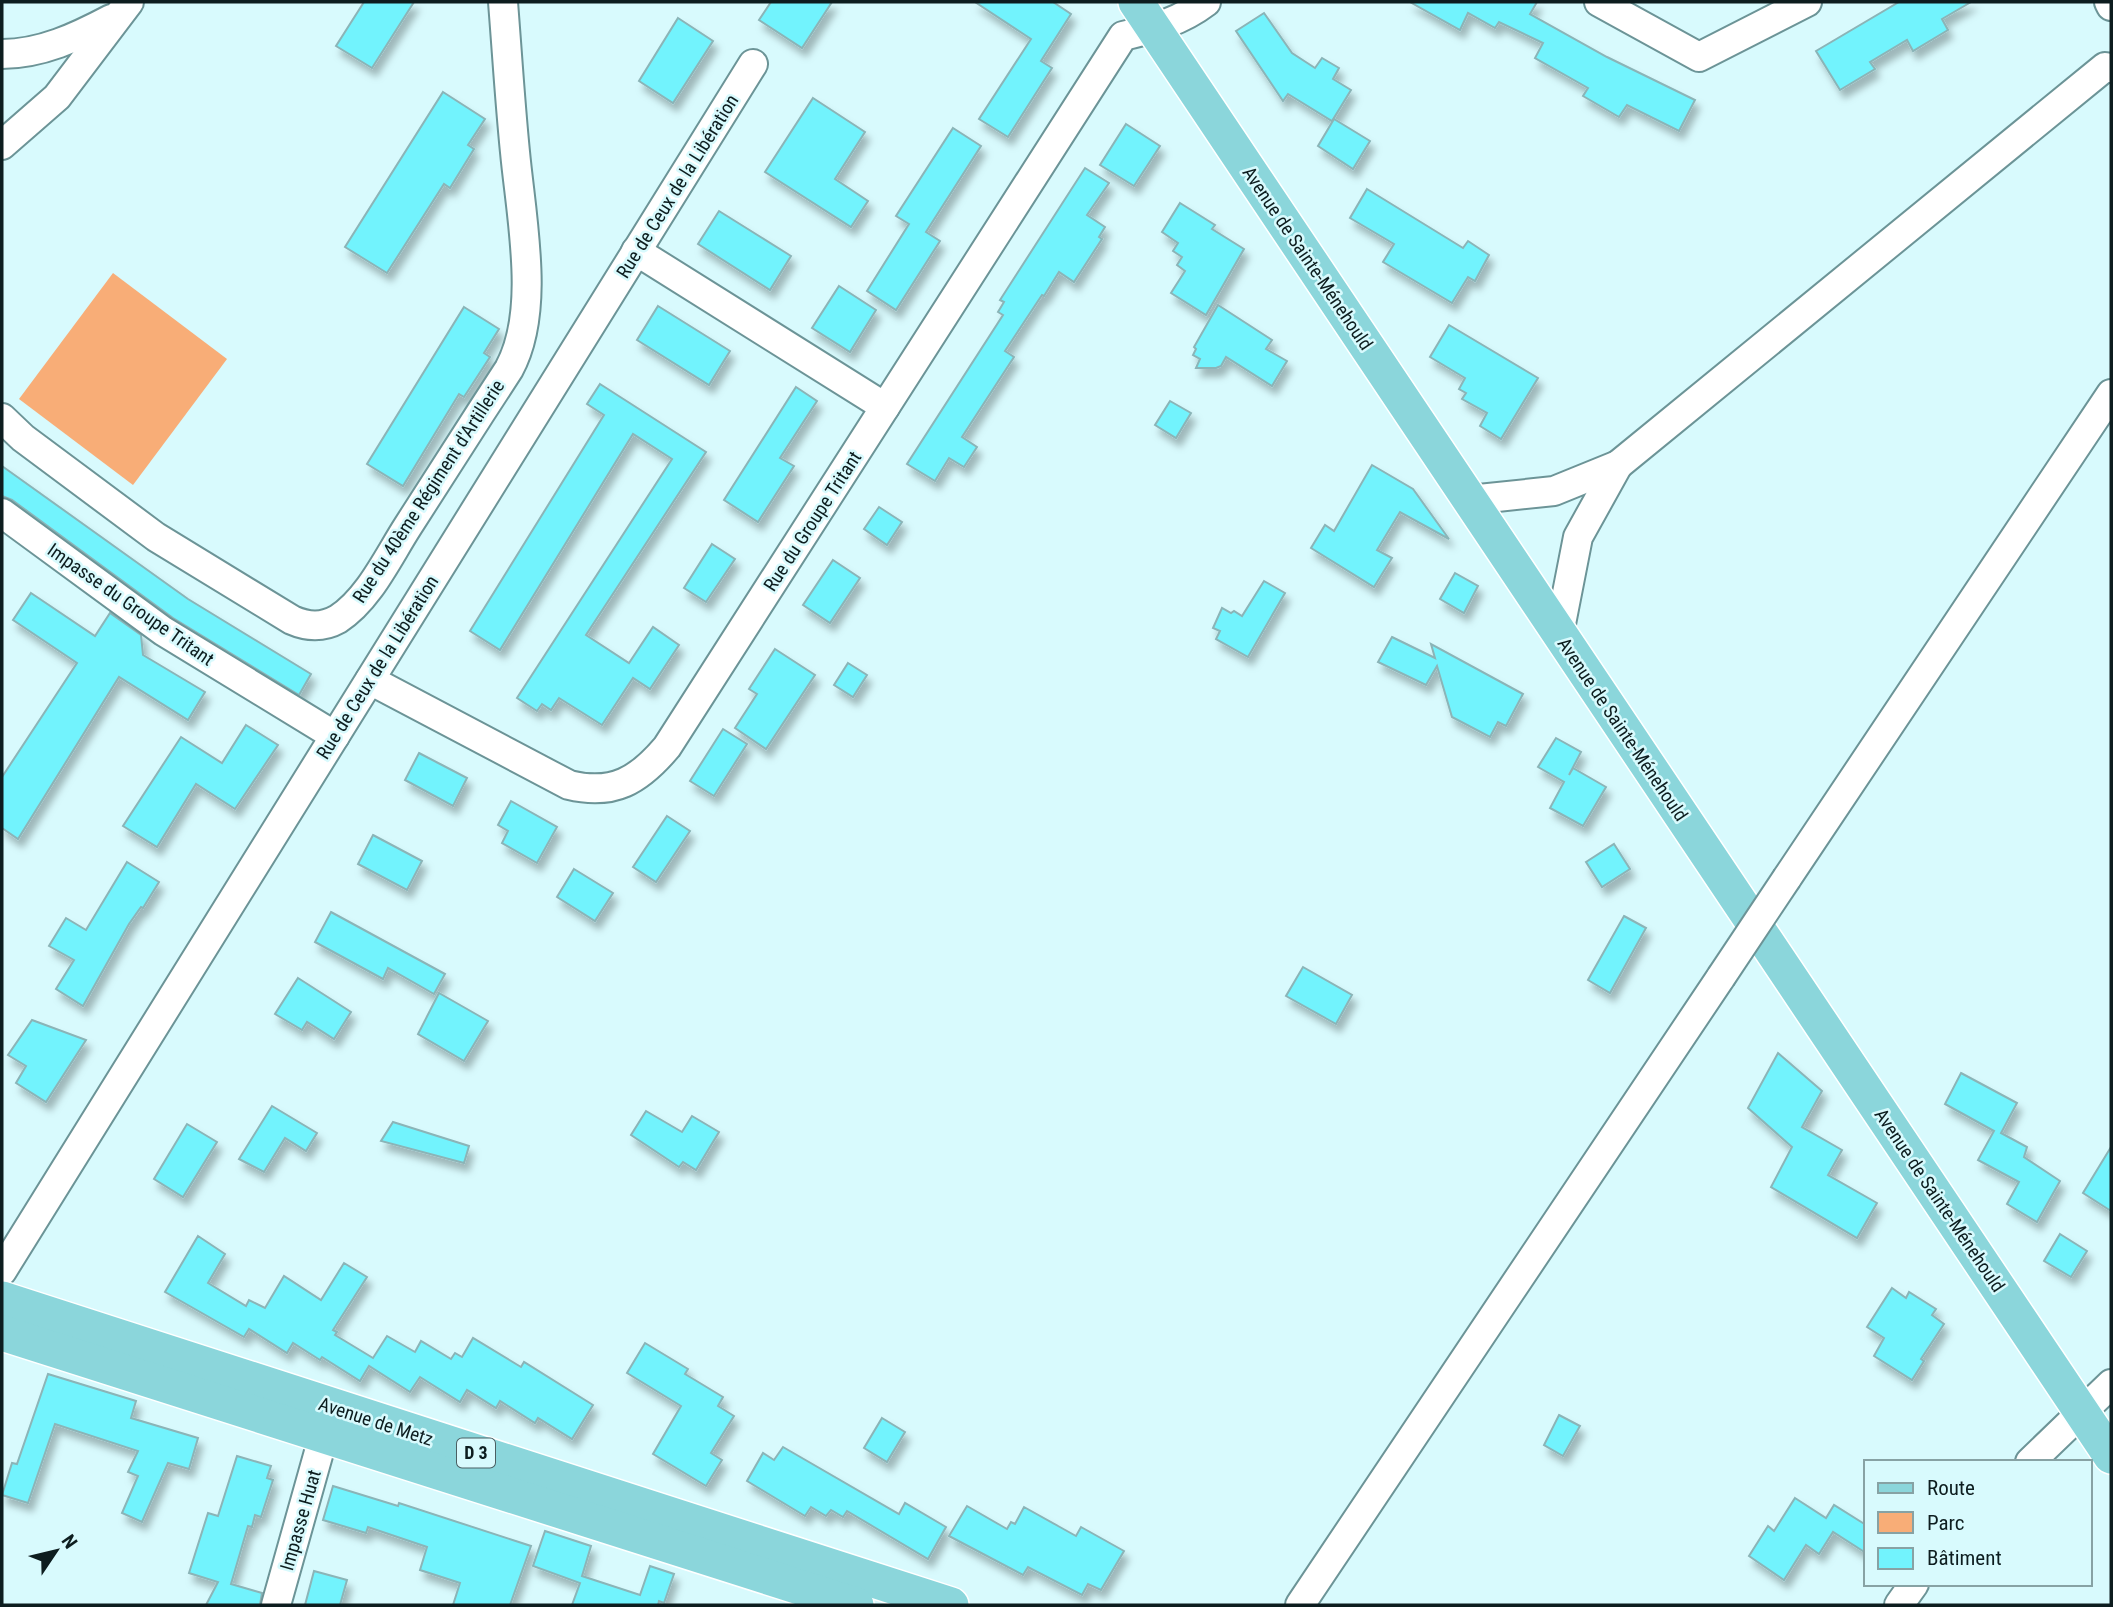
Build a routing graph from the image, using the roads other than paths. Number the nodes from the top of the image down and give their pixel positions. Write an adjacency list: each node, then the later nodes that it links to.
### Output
1 (503, 2): 14 (street, Rue du 40ème Régiment d'Artillerie)
2 (1206, 2): 6 (street, Rue du Groupe Tritant)
3 (1599, 2): 4 (street)
4 (1807, 2)
5 (125, 7): 7 (street); 10 (street)
6 (1145, 15): 13 (street, Rue du Groupe Tritant); 16 (main road, Avenue de Sainte-Ménehould)
7 (2, 54)
8 (753, 64): 11 (street, Rue de Ceux de la Libération)
9 (2111, 68): 15 (street)
10 (2, 145)
11 (636, 251): 13 (street); 19 (street, Rue de Ceux de la Libération)
12 (2111, 394): 33 (street, bridge)
13 (885, 407): 19 (street, Rue du Groupe Tritant)
14 (2, 418)
15 (1618, 465): 16 (street); 18 (street)
16 (1469, 500): 18 (main road, Avenue de Sainte-Ménehould)
17 (2, 513): 20 (street, Impasse du Groupe Tritant)
18 (1559, 634): 25 (main road, Avenue de Sainte-Ménehould)
19 (370, 680): 20 (street, Rue de Ceux de la Libération)
20 (335, 736): 21 (street, Rue de Ceux de la Libération)
21 (2, 1270)
22 (2, 1299): 32 (main road, Avenue de Metz / D 3)
23 (2, 1333): 26 (main road, Avenue de Metz / D 3)
24 (2111, 1384): 25 (street)
25 (2082, 1412): 27 (main road, Avenue de Sainte-Ménehould); 28 (street)
26 (324, 1434): 30 (street, Impasse Huat); 31 (main road, Avenue de Metz / D 3)
27 (2111, 1456)
28 (2032, 1460)
29 (1913, 1586): 34 (street)
30 (276, 1605)
31 (856, 1605)
32 (951, 1605)
33 (1300, 1605)
34 (1899, 1605)

